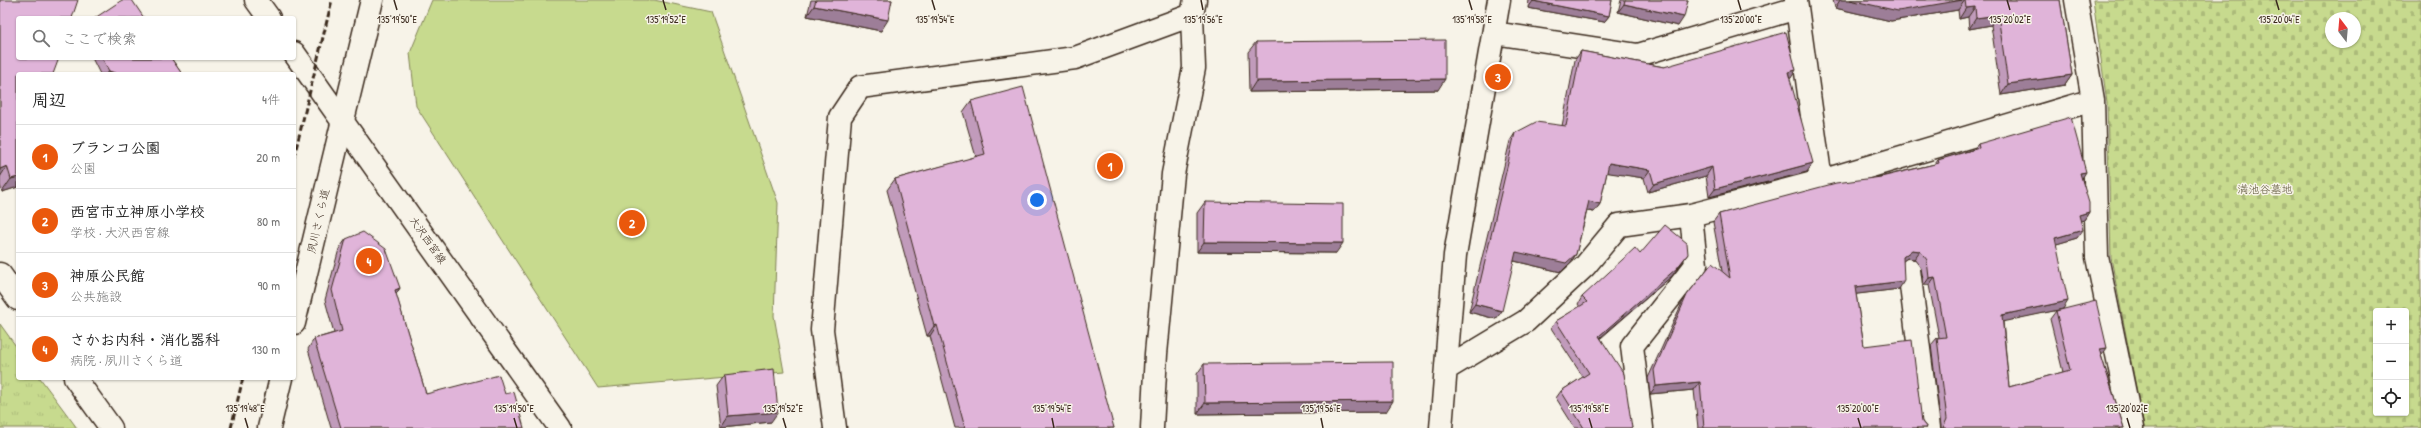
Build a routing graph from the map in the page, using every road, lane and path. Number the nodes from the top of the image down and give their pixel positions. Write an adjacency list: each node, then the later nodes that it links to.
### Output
1 (256, 0): 7 (street)
2 (372, 0): 11 (street, 夙川さくら道)
3 (1499, 0): 8 (street)
4 (2076, 0): 10 (street)
5 (1796, 4): 8 (street); 12 (street)
6 (1194, 8): 24 (street); 25 (street)
7 (268, 16)
8 (1494, 33): 18 (street)
9 (296, 56): 11 (street, 大沢西宮線)
10 (2093, 100): 12 (street); 29 (street)
11 (342, 120): 17 (street, 夙川さくら道); 23 (street, 大沢西宮線)
12 (1821, 181): 13 (street)
13 (1691, 215): 18 (street); 27 (street)
14 (1909, 270): 28 (street)
15 (0, 274): 16 (street)
16 (16, 296)
17 (296, 315)
18 (1446, 369): 26 (street)
19 (76, 380): 21 (street)
20 (281, 380): 22 (street)
21 (111, 428)
22 (269, 428)
23 (560, 428)
24 (835, 428)
25 (1152, 428)
26 (1441, 428)
27 (1642, 428)
28 (1929, 428)
29 (2132, 428)

